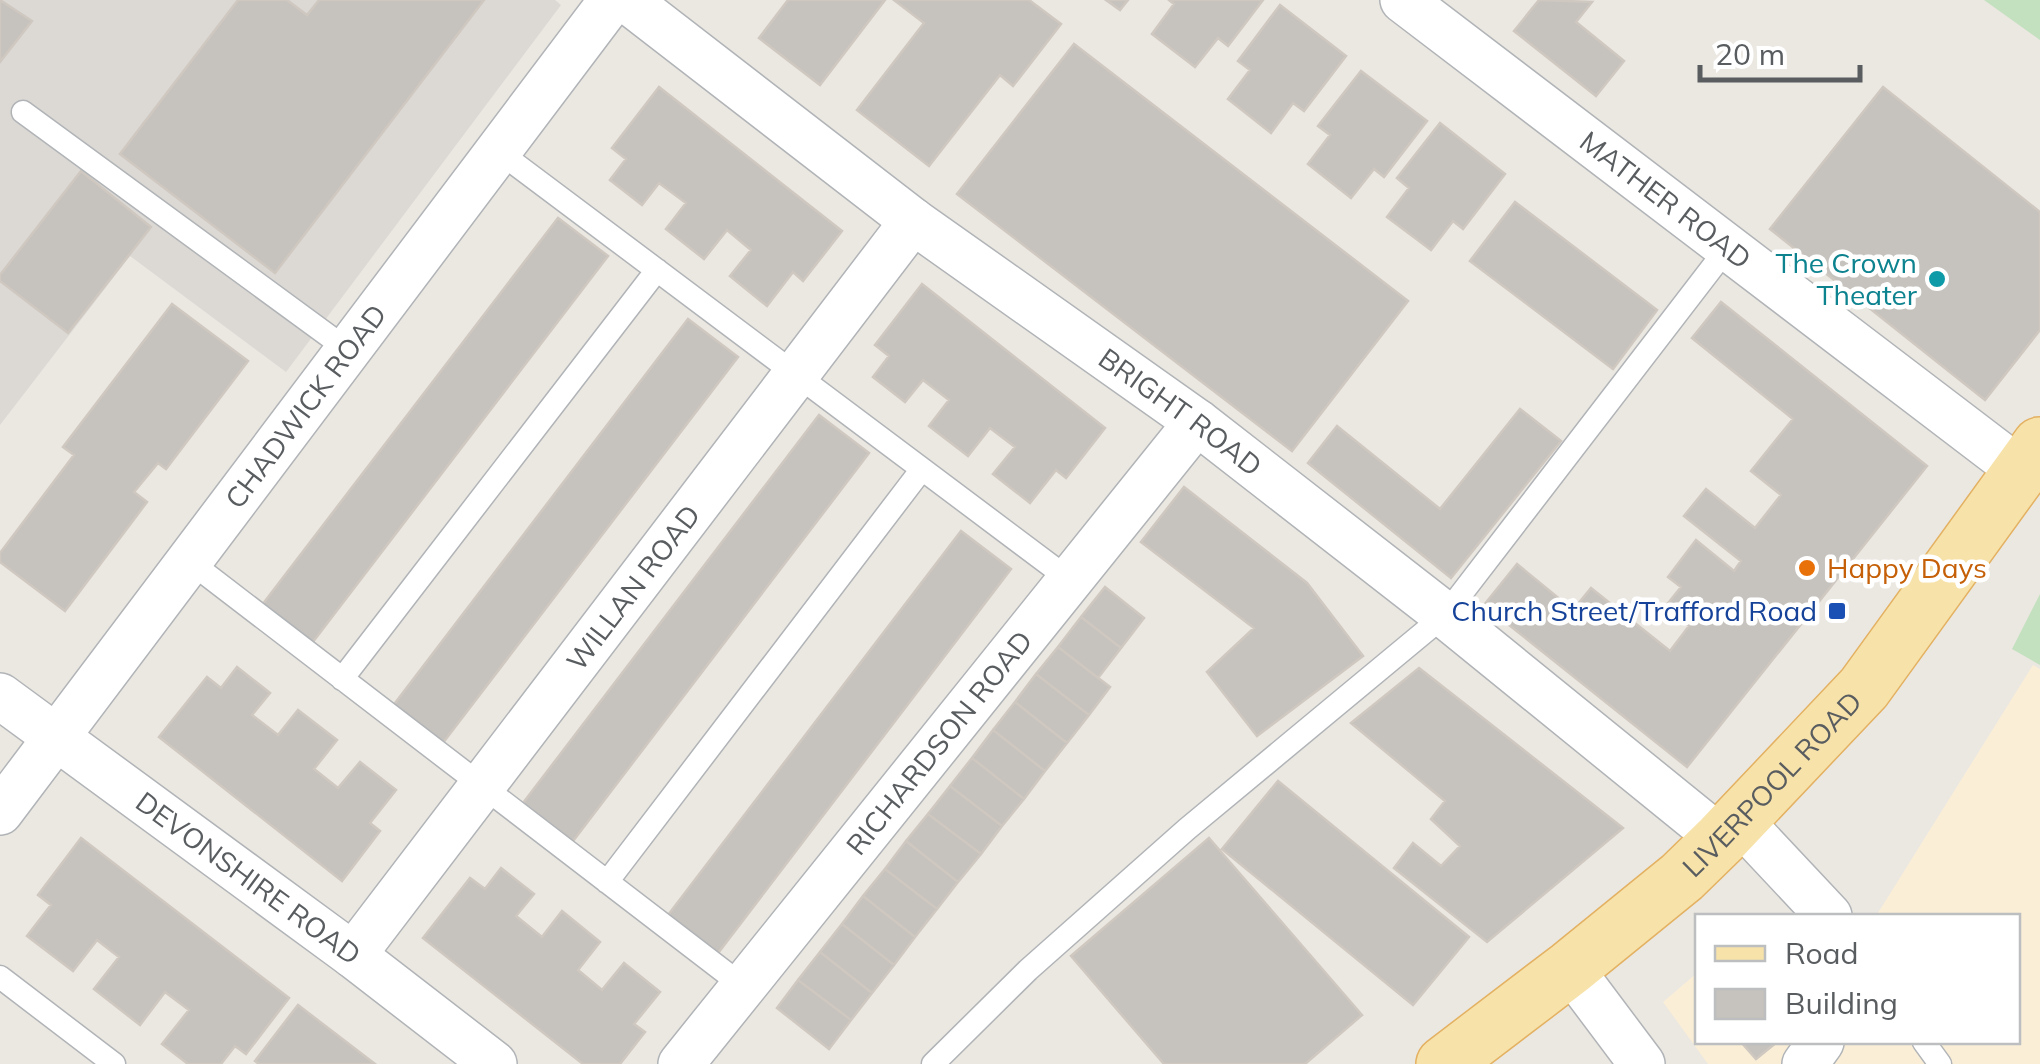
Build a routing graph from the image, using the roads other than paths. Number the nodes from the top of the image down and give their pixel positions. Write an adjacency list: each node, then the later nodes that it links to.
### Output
1 (612, 0): 5 (street, CHADWICK ROAD)
2 (627, 0): 6 (street, BRIGHT ROAD)
3 (1425, 7): 7 (street, MATHER ROAD)
4 (23, 112): 9 (lane)
5 (498, 152): 8 (lane); 9 (street, CHADWICK ROAD)
6 (913, 221): 10 (street, WILLAN ROAD); 11 (street, BRIGHT ROAD)
7 (1728, 247): 12 (street, MATHER ROAD); 16 (lane)
8 (657, 270): 10 (lane); 17 (lane)
9 (348, 350): 14 (street, CHADWICK ROAD)
10 (796, 374): 13 (lane); 20 (street, WILLAN ROAD)
11 (1196, 422): 15 (street, RICHARDSON ROAD); 16 (street, BRIGHT ROAD)
12 (2030, 458): 22 (main road, LIVERPOOL ROAD)
13 (922, 469): 15 (lane); 23 (lane)
14 (189, 562): 17 (lane); 19 (street, CHADWICK ROAD)
15 (1070, 580): 28 (street, RICHARDSON ROAD)
16 (1445, 616): 22 (street, BRIGHT ROAD); 32 (lane)
17 (342, 679): 20 (lane)
18 (0, 696): 19 (street, DEVONSHIRE ROAD)
19 (56, 739): 21 (street, CHADWICK ROAD); 25 (street, DEVONSHIRE ROAD)
20 (482, 786): 23 (lane); 25 (street, WILLAN ROAD)
21 (0, 812)
22 (1730, 829): 24 (street, BRIGHT ROAD); 26 (main road, LIVERPOOL ROAD)
23 (607, 882): 28 (lane)
24 (1827, 914)
25 (353, 954): 30 (street, DEVONSHIRE ROAD)
26 (1570, 968): 33 (main road, LIVERPOOL ROAD); 34 (street)
27 (0, 977): 29 (lane)
28 (743, 986): 31 (street, RICHARDSON ROAD)
29 (114, 1064)
30 (494, 1064)
31 (681, 1064)
32 (932, 1064)
33 (1444, 1064)
34 (1642, 1064)

